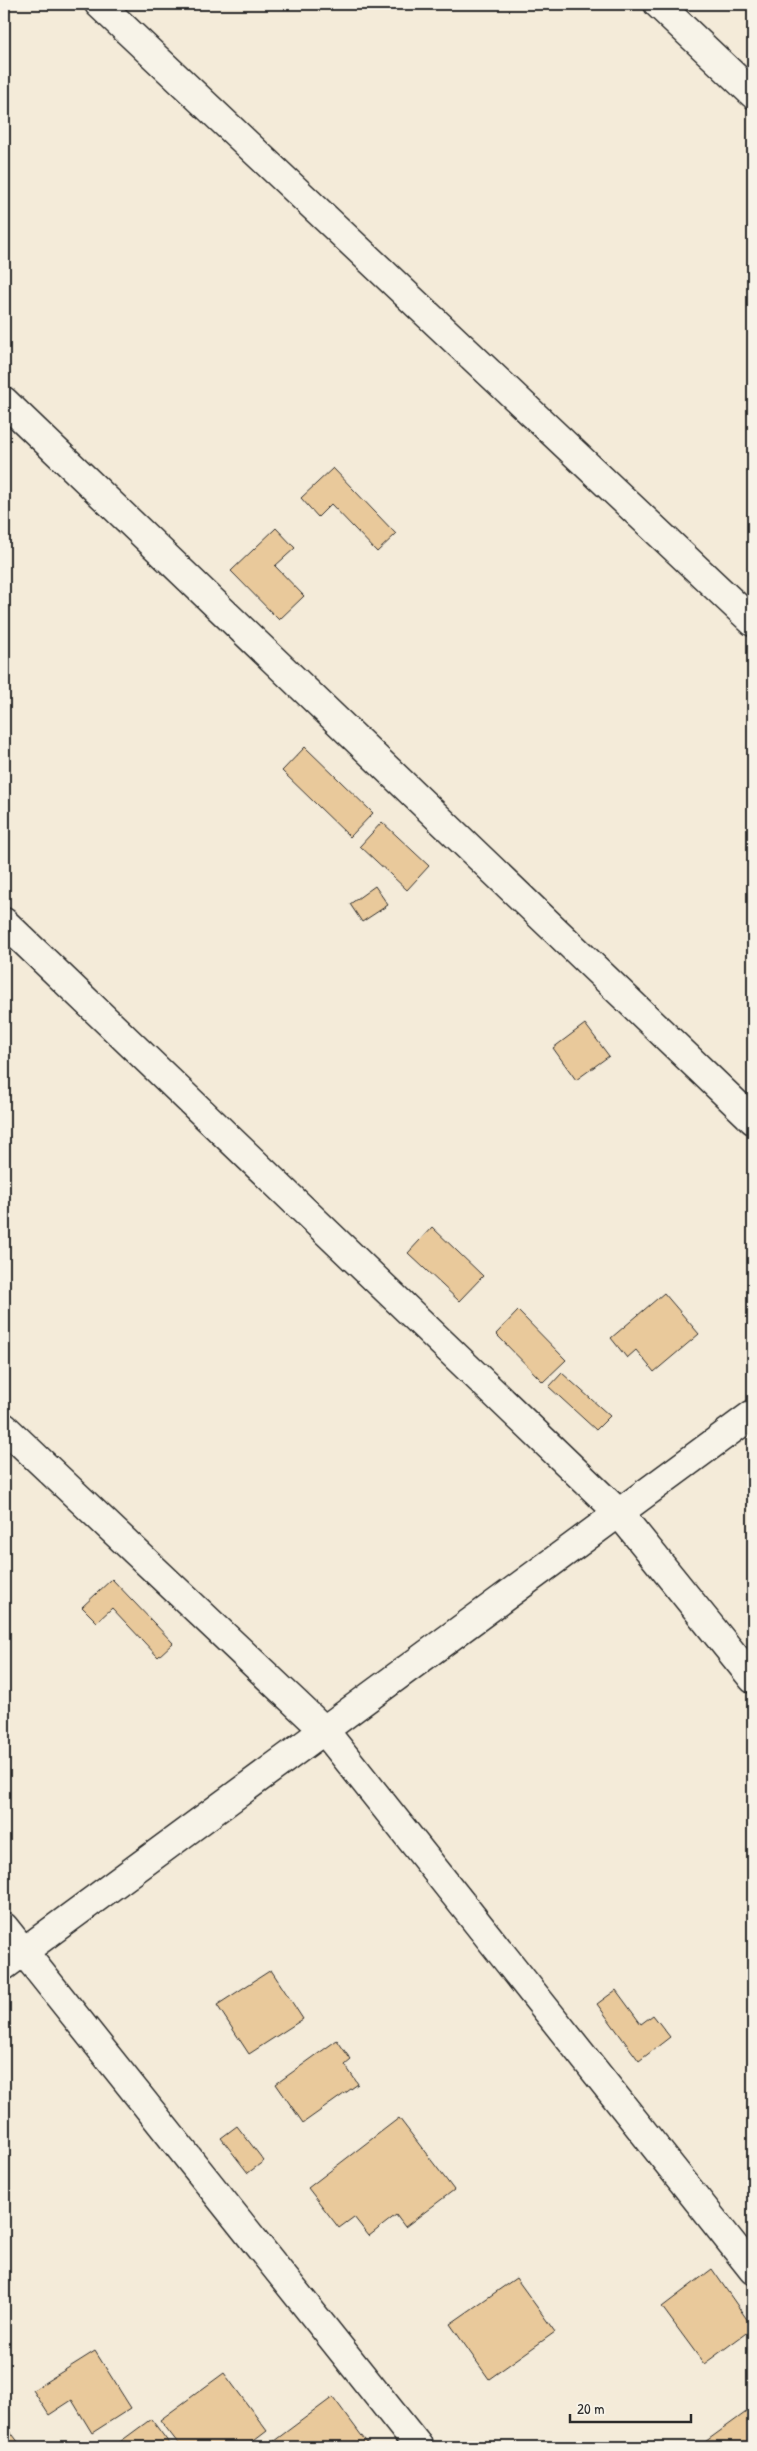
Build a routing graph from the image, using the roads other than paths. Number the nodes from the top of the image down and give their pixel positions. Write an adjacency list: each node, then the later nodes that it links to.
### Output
1 (99, 4): 5 (street)
2 (658, 4): 3 (street)
3 (753, 94)
4 (4, 401): 7 (street)
5 (753, 622)
6 (4, 922): 10 (street)
7 (753, 1120)
8 (753, 1414): 10 (street)
9 (4, 1427): 12 (street)
10 (619, 1513): 11 (street); 12 (street)
11 (753, 1679)
12 (324, 1730): 14 (street); 15 (street)
13 (4, 1928): 14 (street)
14 (14, 1959): 16 (street)
15 (753, 2270)
16 (419, 2447)

